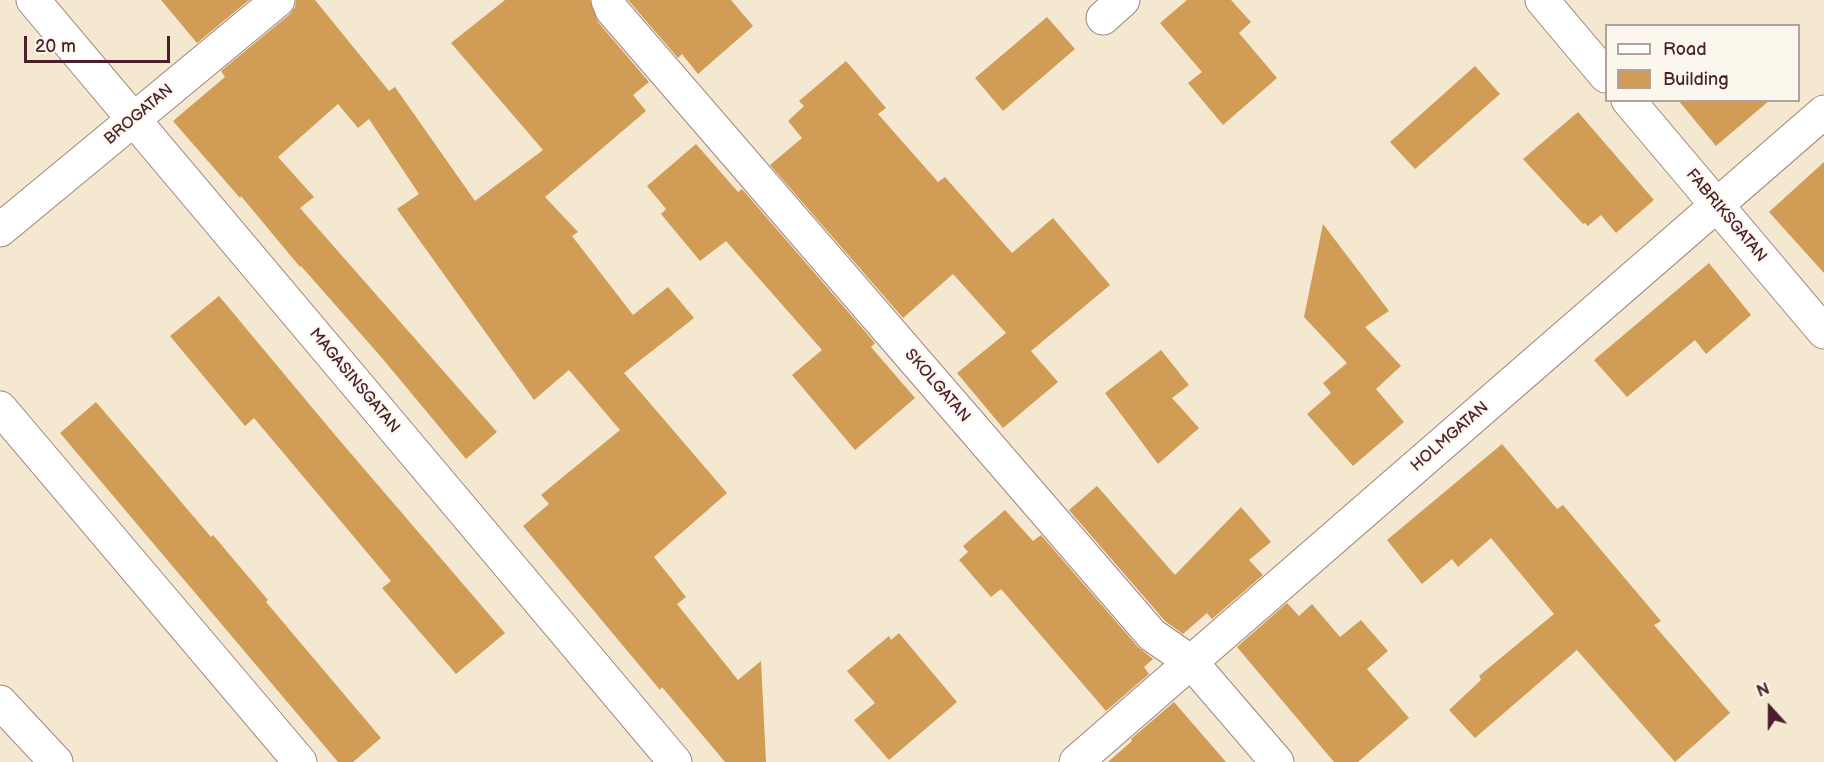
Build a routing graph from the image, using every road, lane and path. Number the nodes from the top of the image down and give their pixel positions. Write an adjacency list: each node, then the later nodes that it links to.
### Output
1 (33, 0): 8 (street, MAGASINSGATAN)
2 (278, 0): 8 (street, BROGATAN)
3 (608, 0): 13 (street, SKOLGATAN)
4 (1542, 0): 5 (street)
5 (1605, 75)
6 (1630, 102): 9 (street, FABRIKSGATAN)
7 (1824, 112): 9 (street, HOLMGATAN)
8 (134, 120): 10 (street, BROGATAN); 17 (street, MAGASINSGATAN)
9 (1716, 205): 11 (street, FABRIKSGATAN); 13 (street, HOLMGATAN)
10 (0, 230)
11 (1824, 332)
12 (0, 408): 16 (street)
13 (1191, 662): 18 (street, HOLMGATAN); 19 (street, SKOLGATAN)
14 (0, 702): 15 (street)
15 (56, 762)
16 (300, 762)
17 (675, 762)
18 (1076, 762)
19 (1277, 762)

